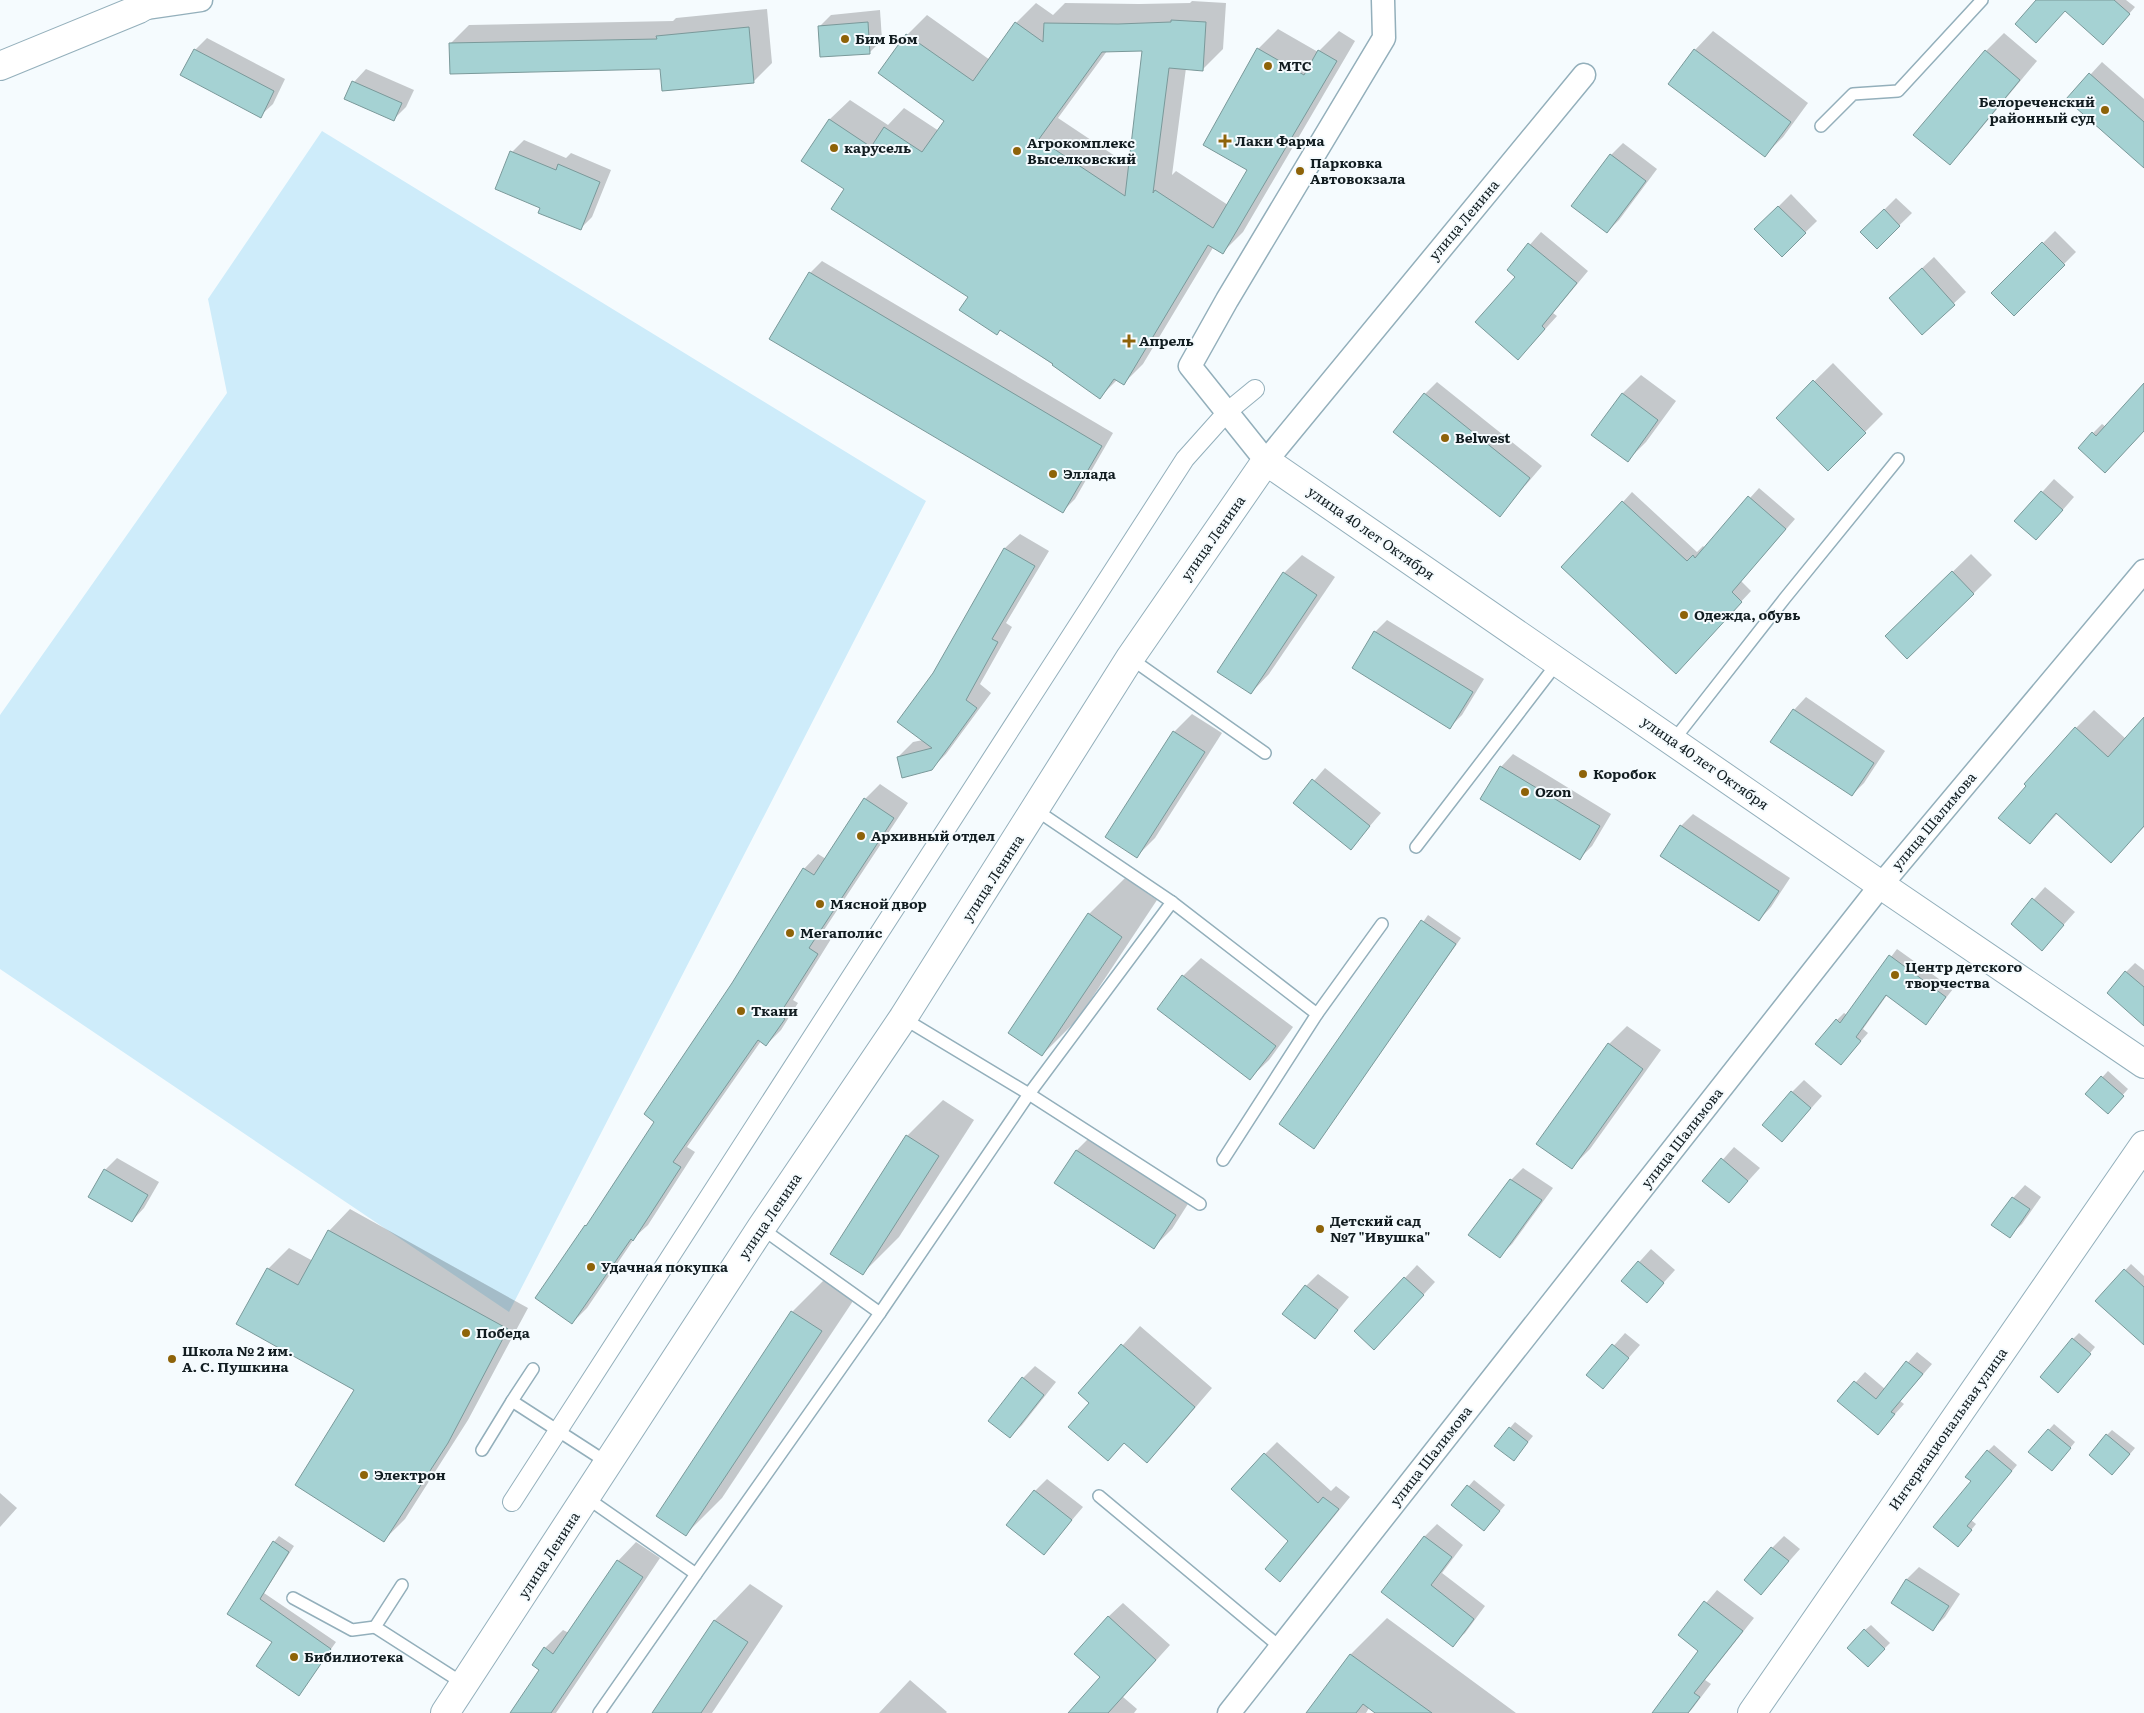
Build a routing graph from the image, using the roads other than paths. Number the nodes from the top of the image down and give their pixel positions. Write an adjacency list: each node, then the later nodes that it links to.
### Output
1 (201, 0): 4 (street)
2 (1383, 0): 9 (street)
3 (1982, 0): 7 (lane)
4 (147, 4): 5 (street)
5 (0, 66)
6 (1584, 75): 11 (street, улица Ленина)
7 (1821, 126)
8 (1256, 389): 9 (street)
9 (1227, 412): 11 (street); 33 (street)
10 (1898, 459): 15 (lane)
11 (1266, 461): 13 (street, улица Ленина); 14 (street, улица 40 лет Октября)
12 (2144, 571): 19 (street, улица Шалимова)
13 (1130, 658): 16 (lane); 17 (street, улица Ленина)
14 (1558, 662): 15 (street, улица 40 лет Октября); 18 (lane)
15 (1673, 741): 19 (street, улица 40 лет Октября)
16 (1265, 753)
17 (1036, 810): 20 (lane); 23 (street, улица Ленина)
18 (1416, 847)
19 (1880, 885): 24 (street, улица 40 лет Октября); 43 (street, улица Шалимова)
20 (1172, 902): 22 (lane); 25 (lane)
21 (1382, 924): 22 (lane)
22 (1317, 1014): 27 (lane)
23 (903, 1018): 25 (lane); 29 (street, улица Ленина)
24 (2144, 1064)
25 (1029, 1094): 28 (lane); 30 (lane)
26 (2144, 1146): 48 (street, Интернациональная улица)
27 (1223, 1160)
28 (1200, 1204)
29 (761, 1228): 30 (lane); 35 (street, улица Ленина)
30 (880, 1312): 39 (lane)
31 (533, 1369): 32 (lane)
32 (512, 1400): 33 (lane); 34 (lane)
33 (559, 1430): 35 (lane); 38 (street)
34 (482, 1450)
35 (609, 1464): 37 (street, улица Ленина)
36 (1099, 1496): 43 (lane)
37 (587, 1498): 39 (lane); 44 (street, улица Ленина)
38 (512, 1502)
39 (696, 1574): 46 (lane)
40 (402, 1585): 42 (lane)
41 (293, 1598): 42 (lane)
42 (376, 1627): 44 (lane)
43 (1280, 1647): 47 (street, улица Шалимова)
44 (464, 1684): 45 (street, улица Ленина)
45 (445, 1713)
46 (599, 1713)
47 (1229, 1713)
48 (1752, 1713)

